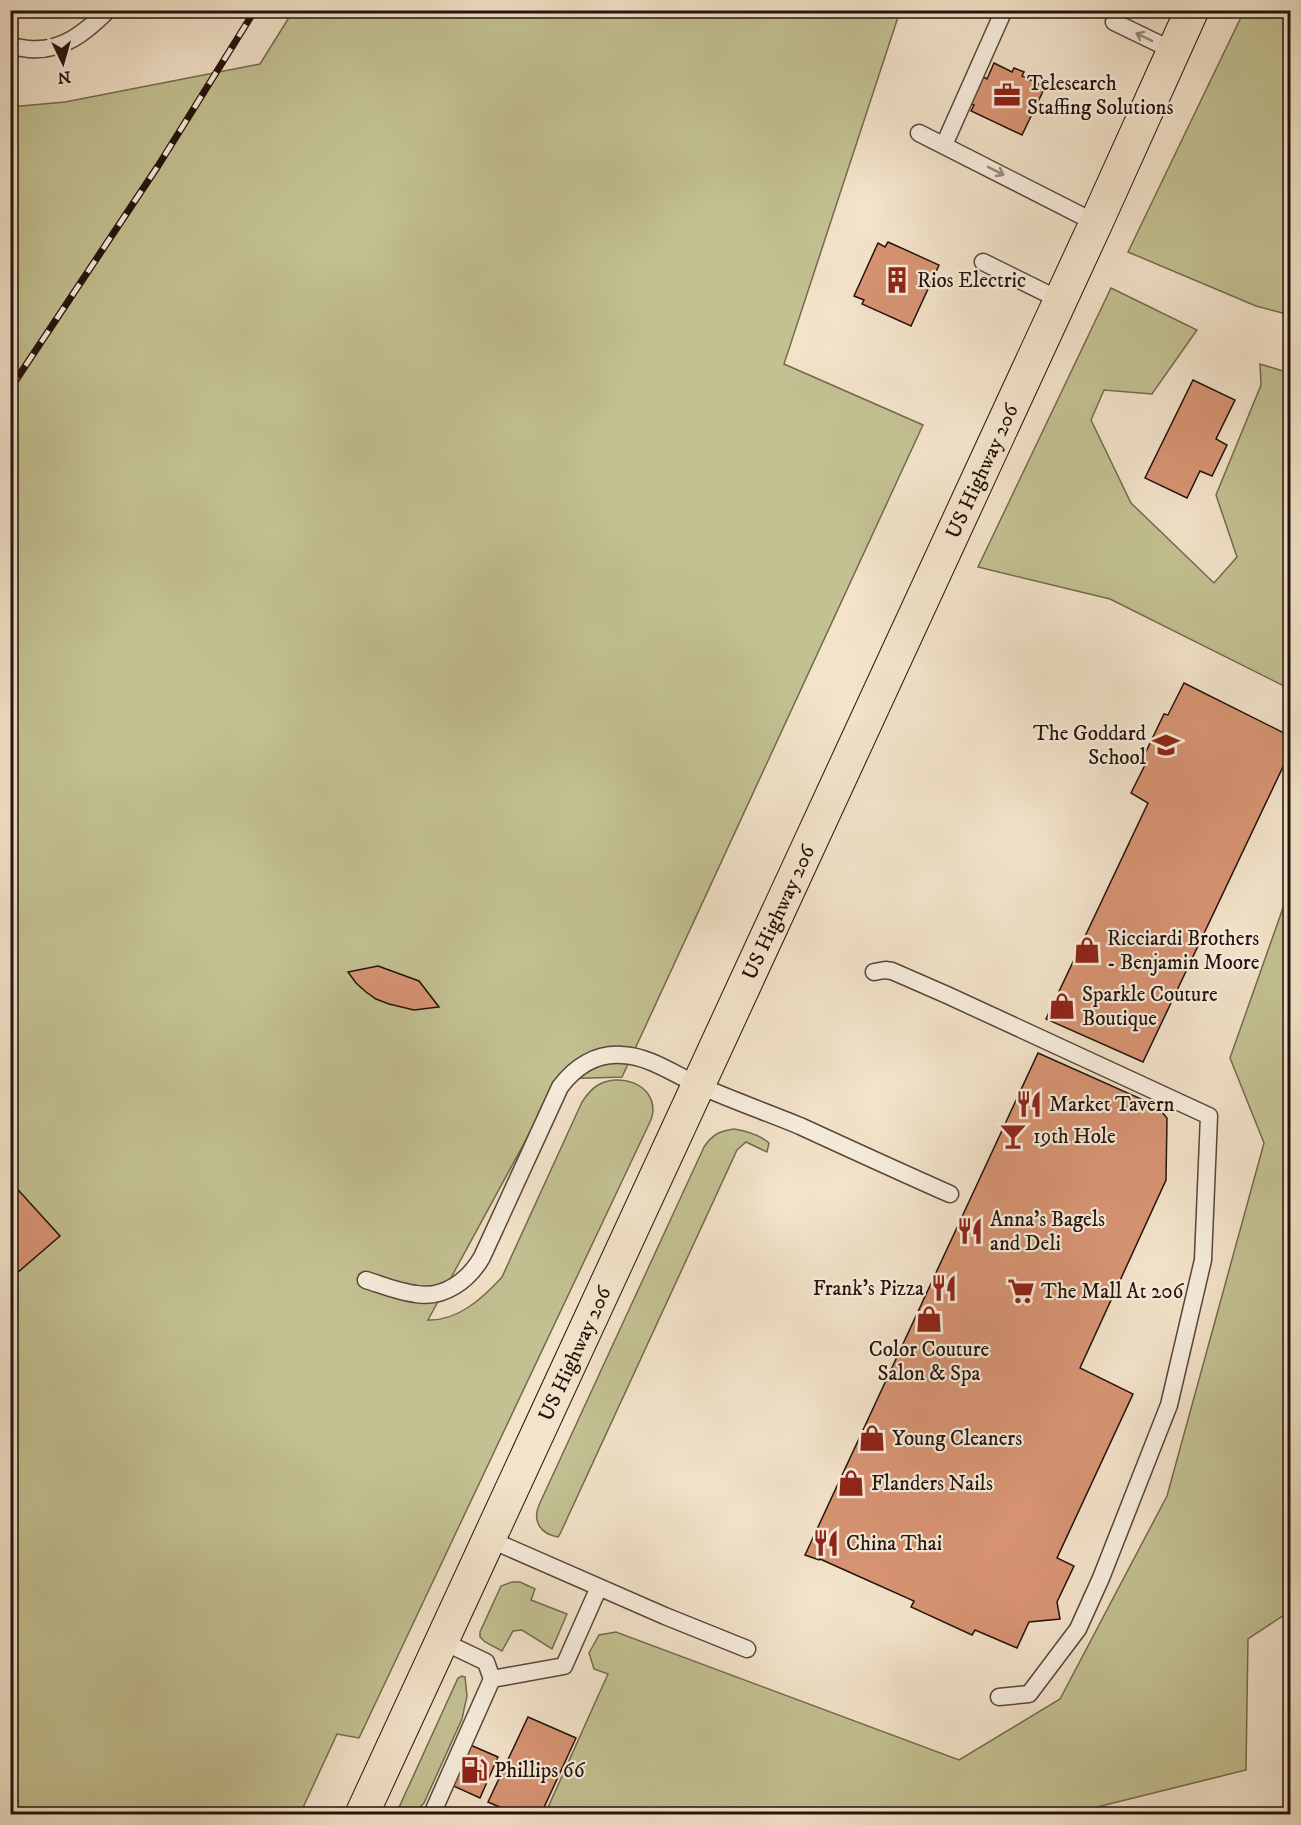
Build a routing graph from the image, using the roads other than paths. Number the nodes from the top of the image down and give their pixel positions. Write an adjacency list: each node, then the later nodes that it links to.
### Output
1 (108, 10): 5 (lane)
2 (1004, 10): 8 (lane)
3 (1192, 10): 6 (highway, US Highway 206)
4 (1114, 22): 6 (lane, one-way to 4)
5 (10, 45)
6 (1174, 51): 9 (highway, US Highway 206)
7 (919, 133): 8 (lane)
8 (944, 144): 9 (lane, one-way to 9)
9 (1096, 222): 11 (highway, US Highway 206)
10 (983, 262): 11 (lane)
11 (1060, 300): 13 (highway, US Highway 206)
12 (874, 972): 21 (lane)
13 (698, 1085): 14 (lane); 15 (lane); 16 (highway, US Highway 206)
14 (950, 1194)
15 (366, 1280)
16 (489, 1539): 17 (lane); 18 (highway, US Highway 206)
17 (599, 1587): 19 (lane); 20 (lane)
18 (442, 1641): 20 (lane); 22 (highway, US Highway 206)
19 (747, 1649)
20 (492, 1678): 23 (lane)
21 (999, 1697)
22 (362, 1815)
23 (432, 1815)

